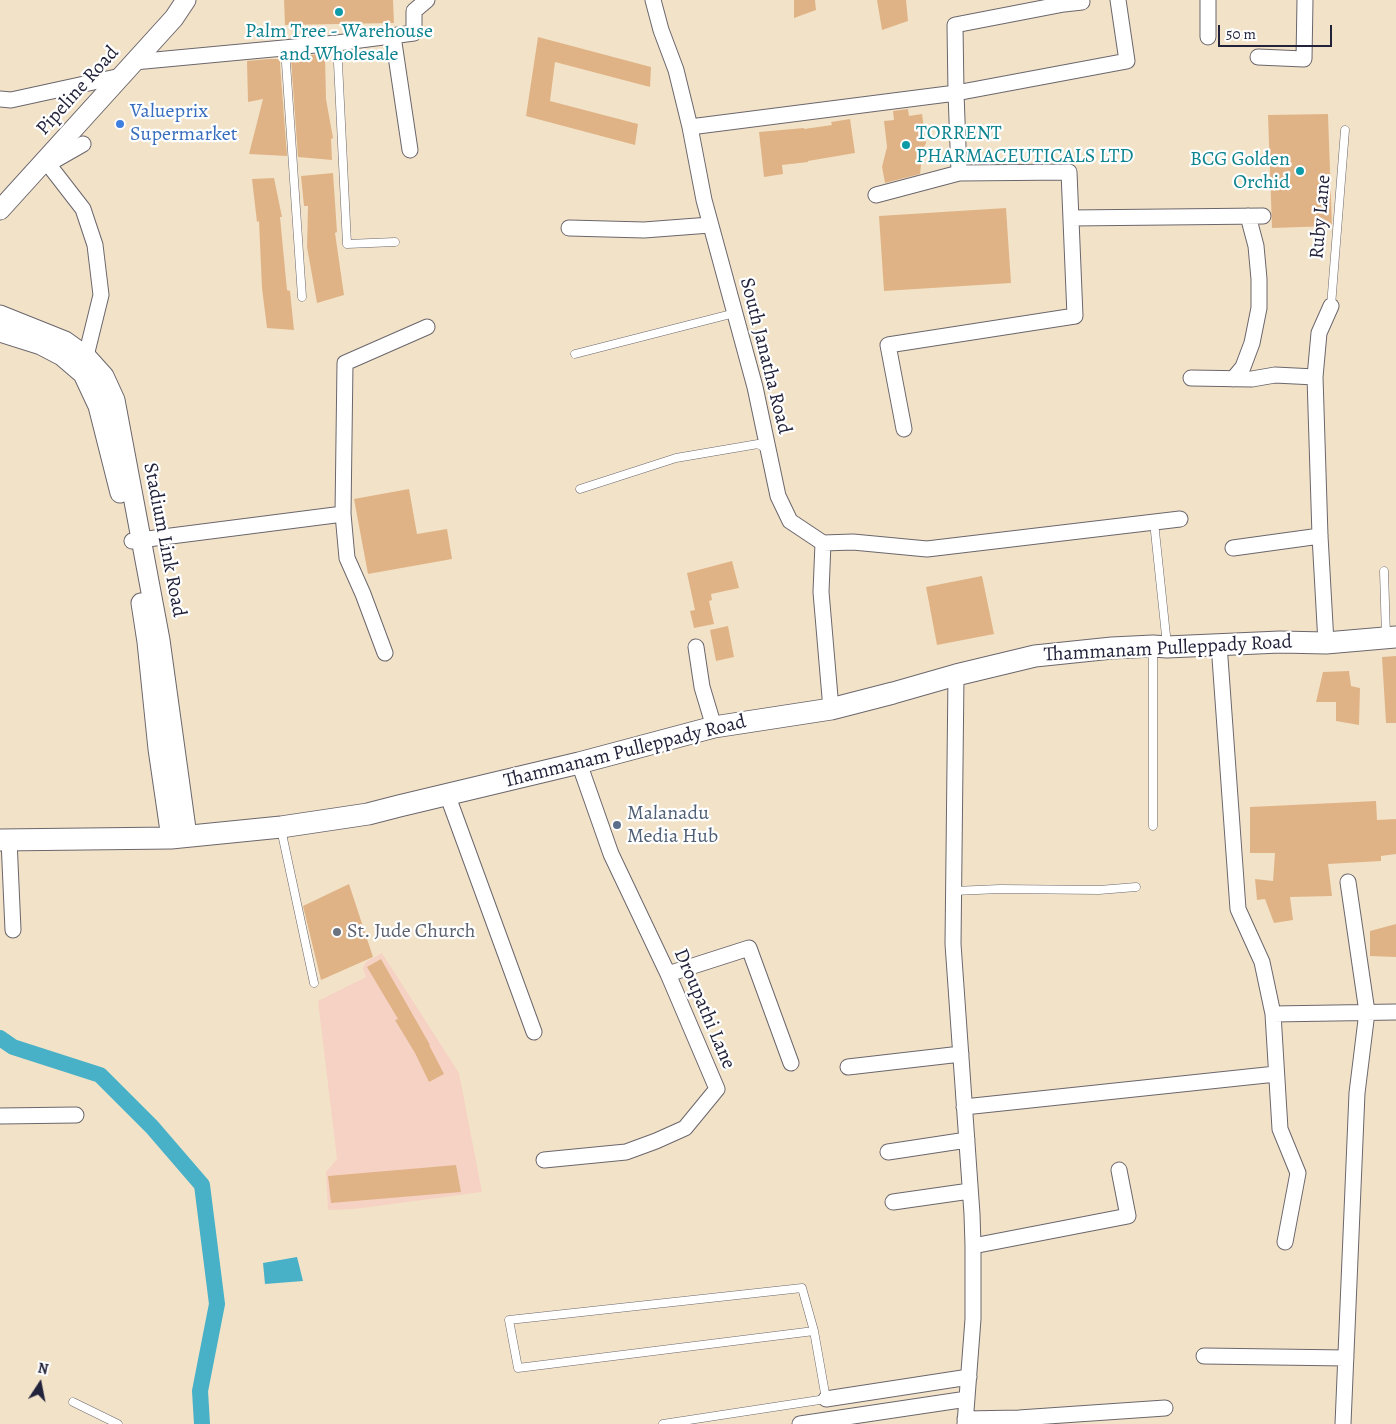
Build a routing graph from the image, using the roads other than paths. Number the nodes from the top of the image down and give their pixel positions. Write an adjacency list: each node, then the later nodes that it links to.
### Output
1 (427, 0): 8 (street)
2 (653, 0): 17 (street, South Janatha Road)
3 (1118, 0): 15 (street)
4 (1208, 0): 9 (street)
5 (1305, 0): 12 (street)
6 (183, 1): 13 (street, Pipeline Road)
7 (1082, 2): 15 (street)
8 (393, 36): 10 (street); 20 (street)
9 (1208, 37)
10 (337, 43): 11 (street); 28 (lane)
11 (283, 47): 13 (street); 29 (lane)
12 (1258, 57)
13 (134, 62): 14 (street, Pipeline Road)
14 (121, 76): 16 (street); 21 (street, Pipeline Road)
15 (956, 94): 17 (street); 22 (street)
16 (0, 100)
17 (690, 127): 26 (street, South Janatha Road)
18 (1345, 130): 30 (lane, Ruby Lane)
19 (83, 144): 21 (street)
20 (410, 150)
21 (47, 162): 24 (street, Pipeline Road); 36 (street)
22 (959, 173): 23 (street); 25 (street)
23 (876, 195)
24 (0, 210)
25 (1071, 218): 39 (street); 40 (street)
26 (710, 225): 27 (street); 31 (street, South Janatha Road)
27 (569, 228)
28 (395, 242)
29 (302, 297)
30 (1331, 306): 37 (street)
31 (735, 313): 35 (lane); 41 (street, South Janatha Road)
32 (0, 315): 36 (street, Stadium Link Road)
33 (427, 327): 43 (street)
34 (0, 332): 47 (street, Stadium Link Road)
35 (575, 354)
36 (86, 356): 47 (street, Stadium Link Road)
37 (1315, 377): 39 (street); 46 (street)
38 (1191, 378): 39 (street)
39 (1233, 379)
40 (904, 430)
41 (768, 450): 42 (lane); 48 (street, South Janatha Road)
42 (580, 489)
43 (344, 514): 47 (street); 56 (street)
44 (1180, 519): 45 (street)
45 (1154, 522): 48 (street); 54 (lane)
46 (1320, 536): 49 (street); 52 (street)
47 (137, 541): 64 (street, Stadium Link Road)
48 (824, 543): 58 (street)
49 (1233, 548)
50 (1384, 571): 51 (lane)
51 (1391, 638): 52 (main road, Thammanam Pulleppady Road)
52 (1326, 643): 53 (main road, Thammanam Pulleppady Road)
53 (1219, 644): 54 (main road, Thammanam Pulleppady Road); 74 (street)
54 (1160, 646): 57 (main road, Thammanam Pulleppady Road); 62 (lane)
55 (696, 647): 59 (street)
56 (385, 653)
57 (956, 675): 58 (main road, Thammanam Pulleppady Road); 68 (street)
58 (830, 709): 59 (main road, Thammanam Pulleppady Road)
59 (714, 727): 60 (main road, Thammanam Pulleppady Road)
60 (579, 763): 61 (main road, Thammanam Pulleppady Road); 70 (street, Droupathi Lane)
61 (447, 794): 63 (main road, Thammanam Pulleppady Road); 75 (street)
62 (1152, 826)
63 (281, 827): 64 (main road, Thammanam Pulleppady Road); 71 (lane)
64 (179, 837): 65 (main road, Thammanam Pulleppady Road)
65 (5, 840): 69 (street)
66 (1348, 882): 72 (street)
67 (1136, 887): 68 (lane)
68 (954, 891): 76 (street)
69 (14, 930)
70 (668, 974): 77 (street); 85 (street, Droupathi Lane)
71 (314, 983)
72 (1367, 1012): 73 (street); 74 (street); 93 (street)
73 (1396, 1012)
74 (1273, 1014): 79 (street)
75 (534, 1032)
76 (961, 1054): 78 (street); 80 (street)
77 (791, 1063)
78 (848, 1067)
79 (1276, 1074): 80 (street); 89 (street)
80 (964, 1107): 83 (street)
81 (76, 1115): 82 (street)
82 (0, 1116)
83 (967, 1140): 84 (street); 87 (street)
84 (888, 1152)
85 (544, 1160)
86 (1119, 1170): 90 (street)
87 (970, 1191): 88 (street); 90 (street)
88 (893, 1202)
89 (1285, 1242)
90 (973, 1246): 94 (street)
91 (814, 1331): 91 (lane); 95 (lane)
92 (1204, 1356): 93 (street)
93 (1346, 1358): 103 (street)
94 (969, 1377): 95 (street); 96 (street)
95 (826, 1399): 101 (lane)
96 (967, 1399): 99 (street); 102 (street)
97 (73, 1402): 100 (lane)
98 (1165, 1408): 99 (street)
99 (965, 1422)
100 (118, 1424)
101 (663, 1424)
102 (800, 1424)
103 (1343, 1424)

